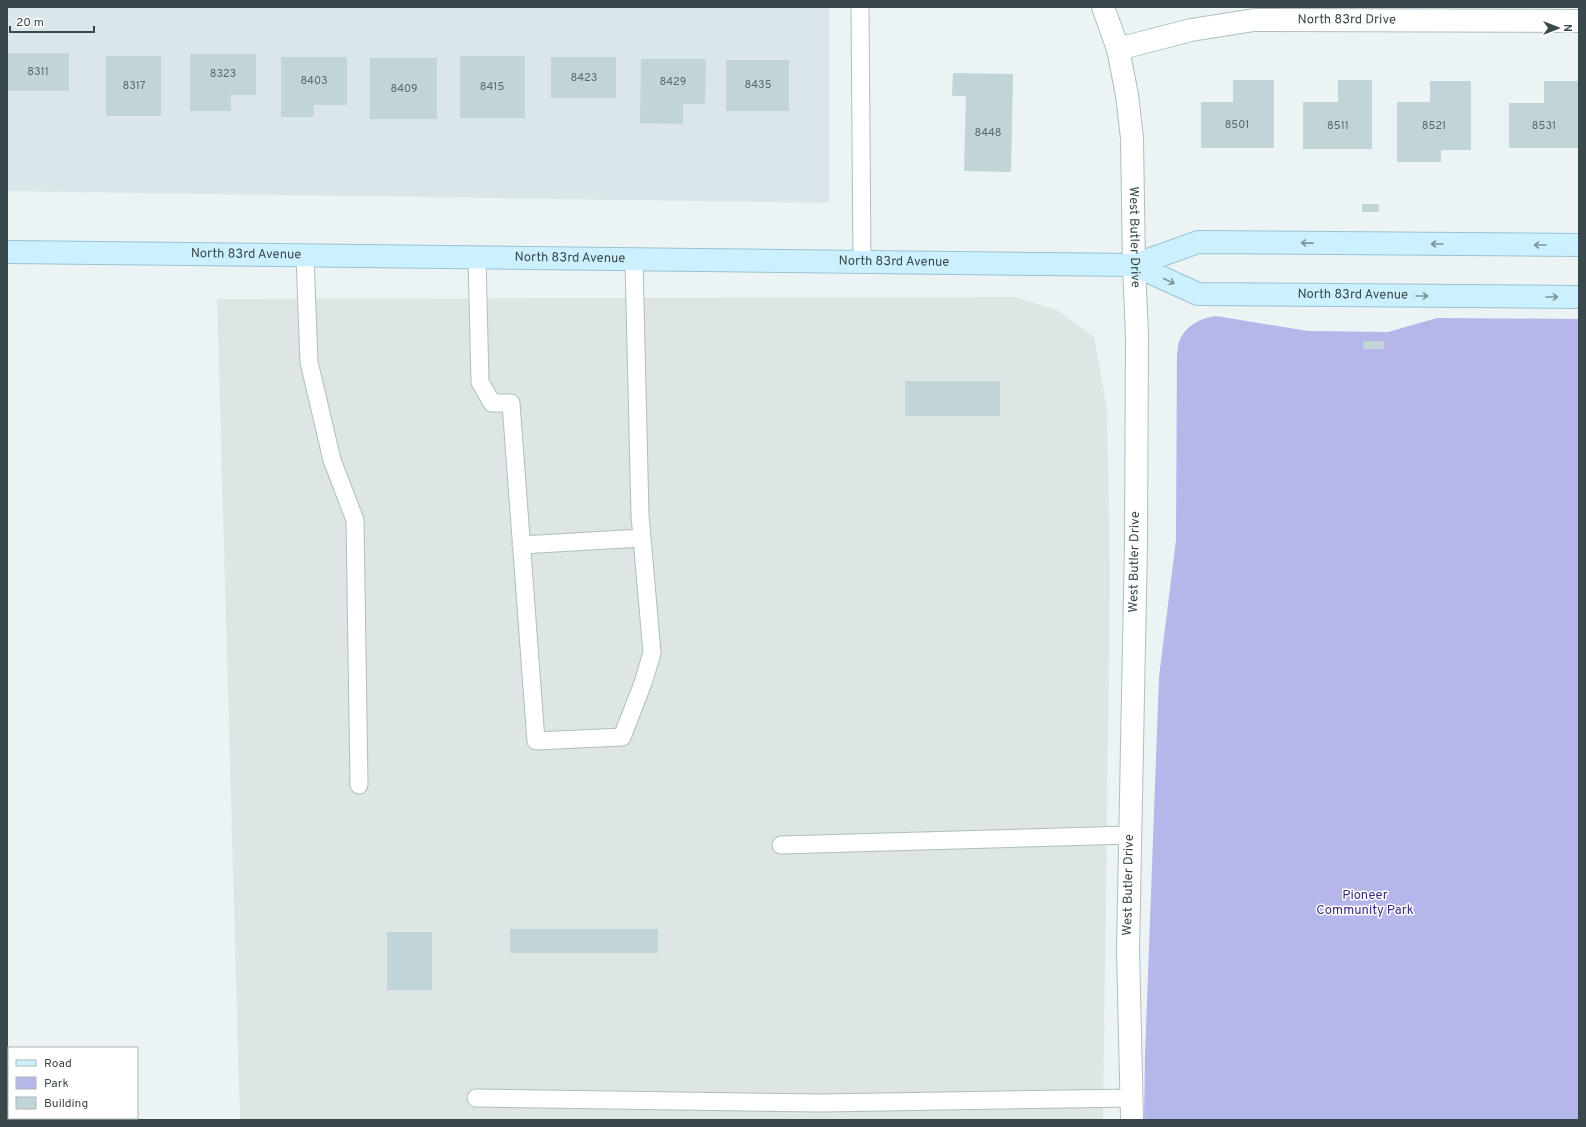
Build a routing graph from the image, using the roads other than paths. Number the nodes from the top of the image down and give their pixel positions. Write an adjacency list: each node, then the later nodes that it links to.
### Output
1 (860, 7): 10 (lane)
2 (1103, 7): 4 (street, West Butler Drive)
3 (1579, 21): 4 (street, North 83rd Drive)
4 (1118, 49): 11 (street, West Butler Drive)
5 (1579, 245): 11 (main road, North 83rd Avenue, one-way to 11)
6 (7, 252): 7 (main road, North 83rd Avenue)
7 (305, 256): 8 (main road, North 83rd Avenue); 15 (lane)
8 (477, 258): 9 (main road, North 83rd Avenue); 14 (lane)
9 (634, 260): 10 (main road, North 83rd Avenue); 13 (lane)
10 (862, 262): 11 (main road, North 83rd Avenue)
11 (1134, 265): 12 (main road, North 83rd Avenue, one-way to 12); 16 (street, West Butler Drive)
12 (1579, 297)
13 (642, 538): 14 (lane); 14 (lane)
14 (521, 545)
15 (359, 785)
16 (1130, 835): 17 (lane); 19 (street, West Butler Drive)
17 (782, 845)
18 (476, 1098): 19 (lane)
19 (1132, 1098): 20 (street, West Butler Drive)
20 (1132, 1120)

